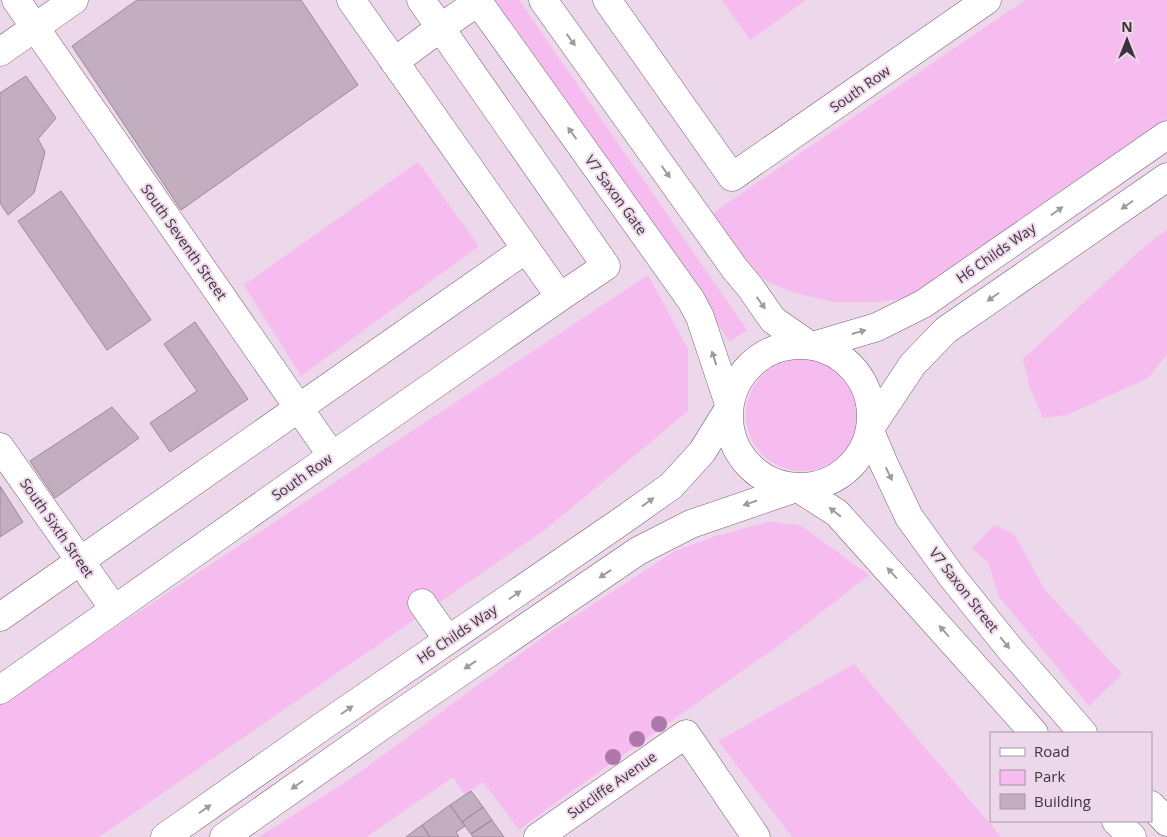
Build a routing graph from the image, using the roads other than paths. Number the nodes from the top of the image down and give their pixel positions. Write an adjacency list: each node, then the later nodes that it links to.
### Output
1 (16, 0): 9 (street, South Seventh Street)
2 (74, 0): 9 (street)
3 (351, 0): 12 (street)
4 (421, 0): 10 (street)
5 (543, 0): 17 (street, one-way to 17)
6 (607, 0): 7 (street, South Row)
7 (988, 0)
8 (478, 1): 10 (street); 19 (street, V7 Saxon Gate, one-way to 8)
9 (35, 28): 11 (street); 18 (street, South Seventh Street)
10 (440, 28): 12 (street); 16 (street, South Row)
11 (0, 52)
12 (394, 62): 15 (street)
13 (1167, 135): 17 (street, H6 Childs Way, one-way to 13)
14 (1167, 177): 20 (street, one-way to 20)
15 (526, 249): 16 (street); 18 (street)
16 (560, 297): 22 (street, South Row)
17 (811, 345): 19 (street); 20 (street)
18 (299, 407): 22 (street, South Seventh Street); 24 (street)
19 (729, 407): 23 (street); 28 (street, H6 Childs Way, one-way to 19)
20 (870, 429): 23 (street); 31 (street, V7 Saxon Street, one-way to 31)
21 (0, 447): 24 (street, South Sixth Street)
22 (332, 456): 26 (street, South Row)
23 (797, 488): 30 (street, one-way to 23); 36 (street, one-way to 36)
24 (80, 562): 26 (street, South Sixth Street); 27 (street)
25 (422, 603): 28 (street)
26 (114, 609): 29 (street, South Row)
27 (0, 616)
28 (448, 640): 35 (street, H6 Childs Way, one-way to 28)
29 (0, 690)
30 (1033, 732)
31 (1082, 732)
32 (1152, 806): 34 (street)
33 (1117, 822): 39 (street)
34 (1167, 822)
35 (165, 837)
36 (224, 837)
37 (538, 837): 38 (street, Sutcliffe Avenue)
38 (756, 837)
39 (1132, 837)

